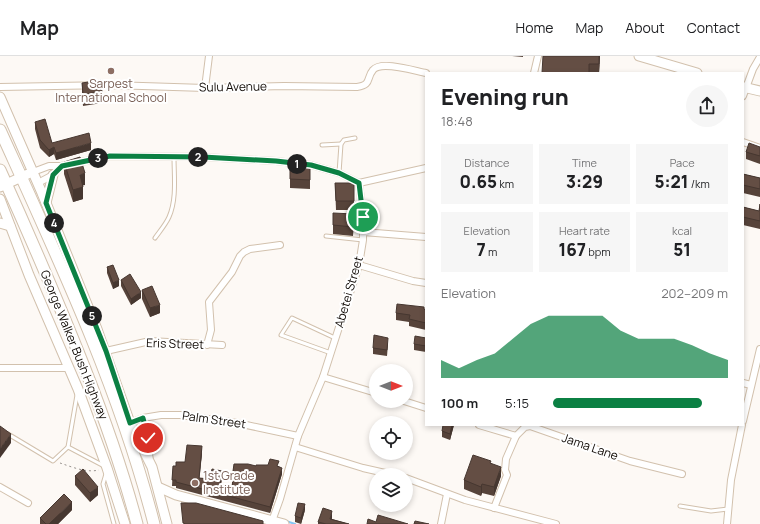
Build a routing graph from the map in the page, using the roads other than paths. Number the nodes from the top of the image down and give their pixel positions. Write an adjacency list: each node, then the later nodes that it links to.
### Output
1 (209, 56): 9 (street)
2 (538, 56): 5 (street)
3 (639, 56): 6 (street)
4 (760, 57): 10 (street)
5 (534, 72)
6 (694, 72)
7 (425, 73): 9 (street, Sulu Avenue)
8 (0, 87): 9 (street, Sulu Avenue)
9 (205, 88)
10 (744, 90): 11 (street)
11 (760, 91)
12 (0, 97): 24 (street, George Walker Bush Highway)
13 (0, 130): 20 (highway, George Walker Bush Highway)
14 (354, 138): 16 (lane)
15 (744, 142): 18 (street)
16 (341, 144): 17 (lane); 25 (lane)
17 (322, 145)
18 (760, 148)
19 (174, 157): 21 (street); 25 (street); 40 (lane)
20 (16, 165): 23 (highway); 27 (highway, George Walker Bush Highway)
21 (62, 166): 24 (street); 26 (street)
22 (425, 168): 29 (street)
23 (0, 171): 30 (highway, George Walker Bush Highway)
24 (33, 172): 27 (street); 28 (street, George Walker Bush Highway)
25 (339, 173): 29 (street)
26 (53, 175): 28 (street); 34 (street)
27 (21, 176): 30 (street); 31 (highway, George Walker Bush Highway)
28 (38, 183): 31 (street); 34 (street, George Walker Bush Highway)
29 (359, 183): 37 (street, Abetei Street)
30 (3, 185): 32 (highway, George Walker Bush Highway)
31 (29, 194): 32 (highway); 88 (highway, George Walker Bush Highway)
32 (14, 201): 33 (street); 87 (highway, George Walker Bush Highway)
33 (0, 202): 36 (street, George Walker Bush Highway)
34 (46, 203): 49 (street, George Walker Bush Highway)
35 (0, 224): 36 (street)
36 (10, 226): 52 (street, George Walker Bush Highway)
37 (363, 232): 39 (street); 41 (street, Abetei Street)
38 (326, 236): 41 (lane)
39 (425, 237)
40 (155, 238)
41 (363, 240): 43 (street, Abetei Street)
42 (280, 245): 46 (street)
43 (359, 265): 44 (street); 45 (street, Abetei Street)
44 (425, 283)
45 (336, 338): 50 (street, Abetei Street); 50 (lane)
46 (207, 345): 47 (street, Eris Street); 49 (street, Eris Street)
47 (222, 346)
48 (760, 349): 55 (street)
49 (106, 351): 62 (street, George Walker Bush Highway)
50 (331, 353): 53 (street, Abetei Street)
51 (0, 368): 52 (street)
52 (69, 368): 56 (street, George Walker Bush Highway)
53 (323, 377): 57 (street); 66 (street, Abetei Street)
54 (744, 383): 55 (street)
55 (751, 385): 60 (street)
56 (78, 389): 68 (lane); 71 (street, George Walker Bush Highway)
57 (369, 390)
58 (413, 404): 59 (street)
59 (425, 408)
60 (744, 412)
61 (143, 418): 62 (street, Palm Street); 66 (street, Palm Street); 70 (lane)
62 (130, 423): 70 (street, George Walker Bush Highway)
63 (482, 426): 67 (street)
64 (741, 426): 83 (street)
65 (6, 433): 68 (lane)
66 (298, 436): 69 (street, Abetei Street)
67 (516, 436): 73 (street, Jama Lane); 82 (street)
68 (68, 447): 71 (lane)
69 (295, 447): 72 (street); 84 (street, Abetei Street)
70 (152, 467): 76 (street, George Walker Bush Highway)
71 (107, 468): 85 (lane); 86 (street, George Walker Bush Highway)
72 (369, 469)
73 (682, 474)
74 (413, 481): 77 (street)
75 (0, 487): 79 (street)
76 (158, 487): 78 (street); 81 (street, George Walker Bush Highway)
77 (447, 494): 82 (street); 91 (street)
78 (176, 495): 81 (street); 84 (street)
79 (28, 503)
80 (680, 506): 83 (lane)
81 (164, 508): 89 (street, George Walker Bush Highway)
82 (494, 508): 92 (street)
83 (728, 509): 93 (street)
84 (272, 522): 90 (street)
85 (114, 524)
86 (125, 524)
87 (137, 524)
88 (154, 524)
89 (167, 524)
90 (284, 524)
91 (441, 524)
92 (556, 524)
93 (727, 524)

